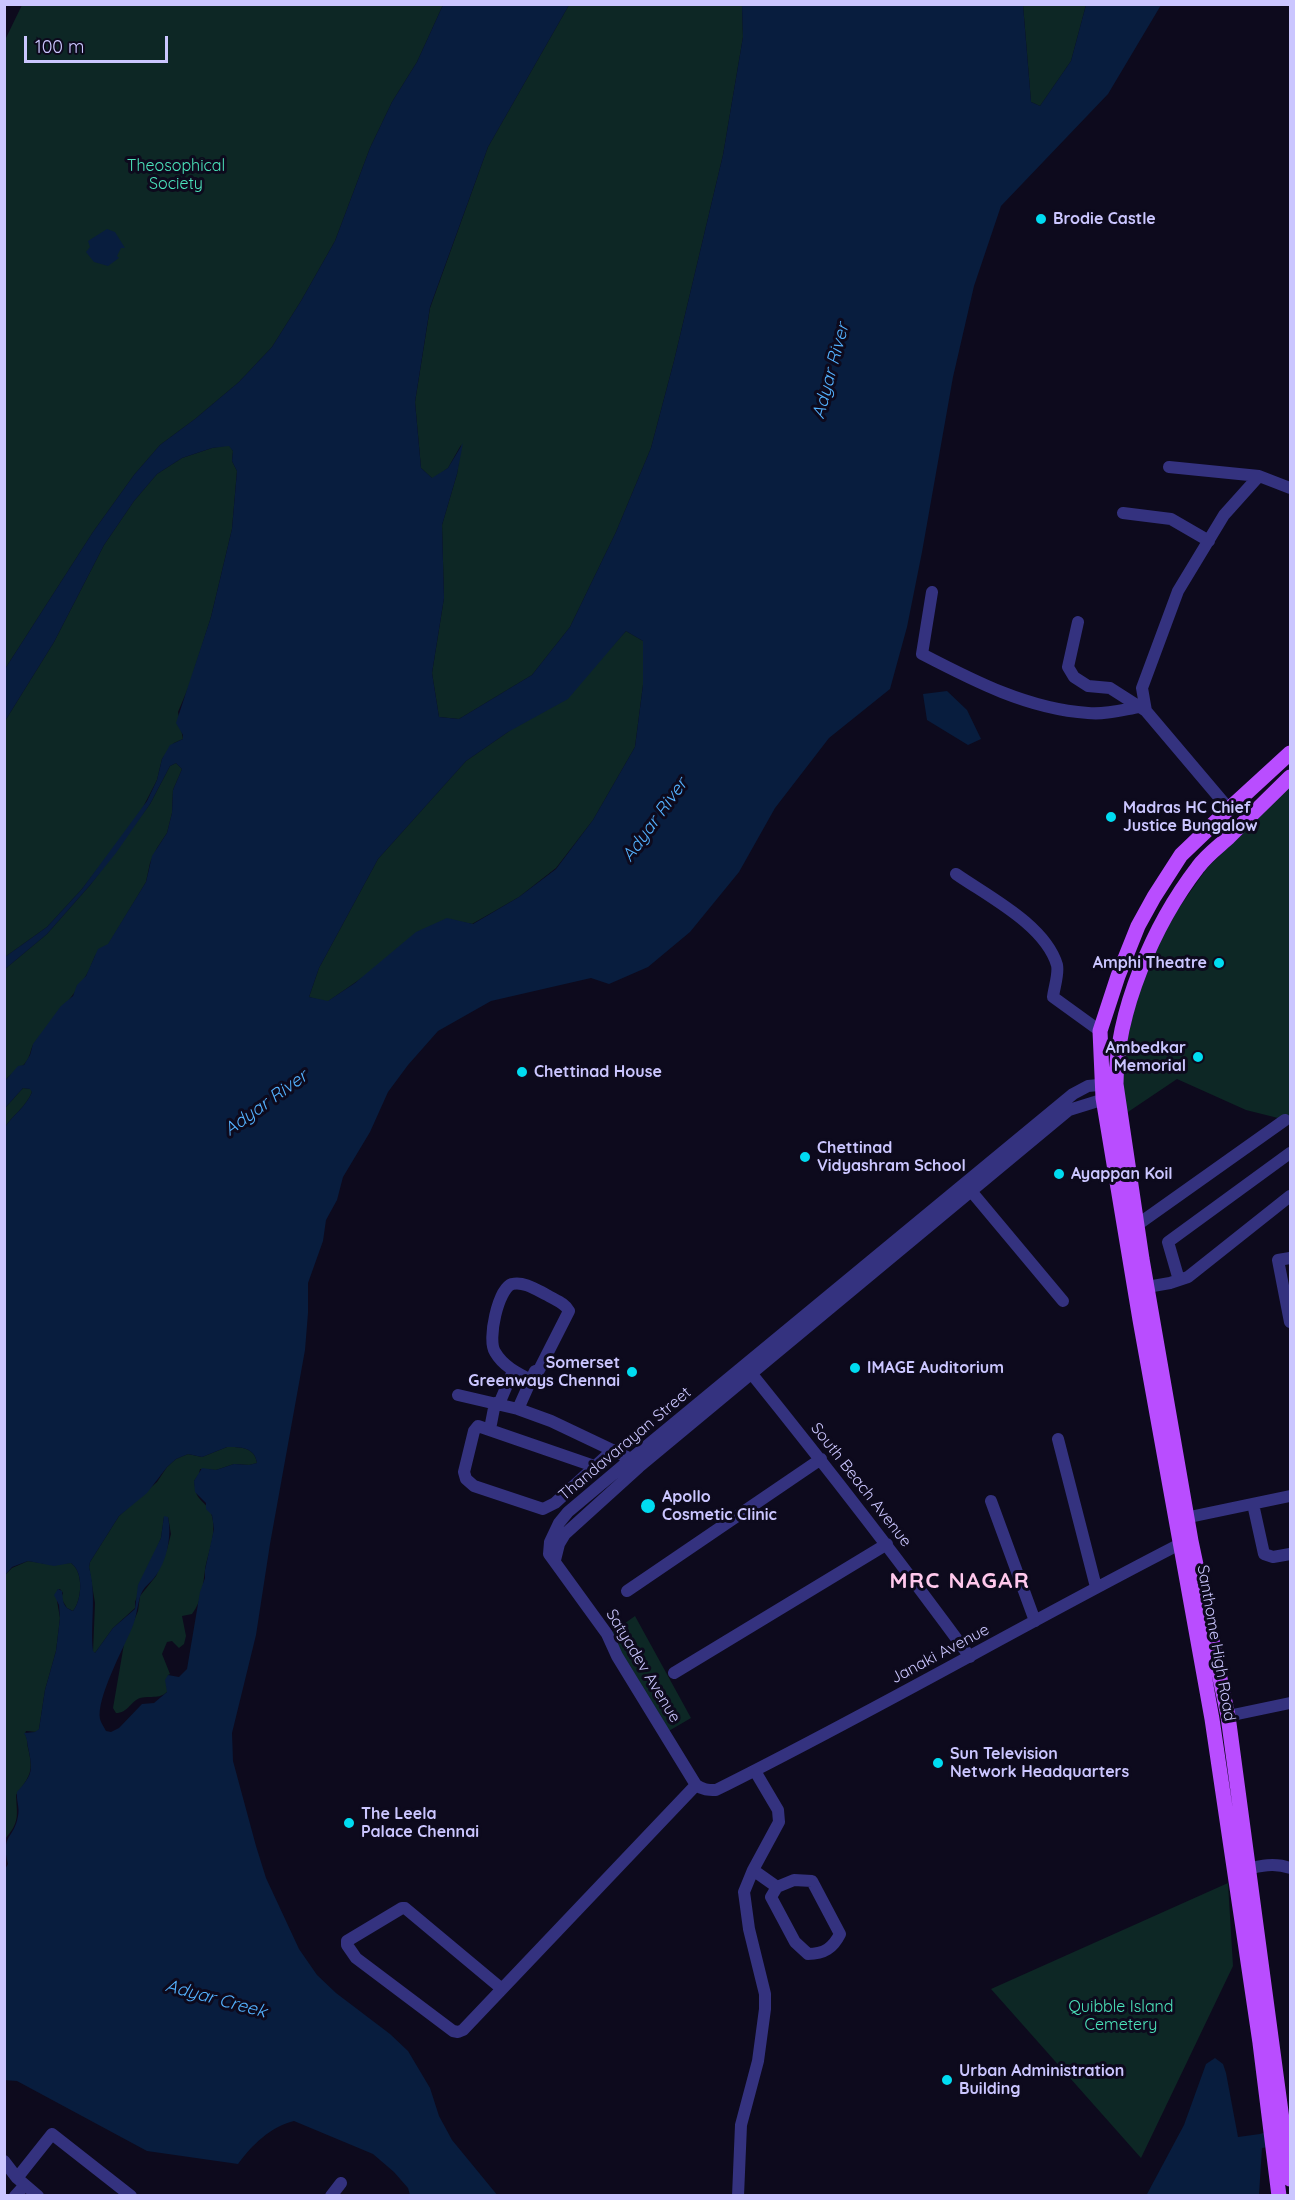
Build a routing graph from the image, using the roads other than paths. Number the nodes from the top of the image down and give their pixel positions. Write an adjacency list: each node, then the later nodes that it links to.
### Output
1 (1169, 467): 2 (street)
2 (1259, 476): 3 (street); 5 (street)
3 (1290, 488)
4 (1123, 513): 5 (street)
5 (1209, 541): 8 (street)
6 (932, 592): 8 (street)
7 (1078, 622): 8 (street)
8 (1142, 709): 11 (street)
9 (1290, 753): 11 (main road)
10 (1290, 777): 14 (main road)
11 (1229, 809): 13 (main road)
12 (956, 874): 13 (street)
13 (1100, 1031): 14 (main road)
14 (1109, 1090): 17 (street, Thandavarayan Street); 19 (main road, Santhome High Road); 21 (street, Thandavarayan Street); 43 (main road, Santhome High Road)
15 (1285, 1120): 19 (street)
16 (1290, 1154): 22 (street)
17 (971, 1191): 21 (street, Thandavarayan Street); 24 (street)
18 (1290, 1196): 22 (street)
19 (1137, 1226): 23 (main road, Santhome High Road)
20 (1290, 1258): 25 (street)
21 (880, 1260): 27 (street, Thandavarayan Street)
22 (1179, 1280): 23 (street)
23 (1147, 1287): 43 (main road, Santhome High Road)
24 (1063, 1301)
25 (1290, 1322)
26 (513, 1371): 28 (street); 28 (street); 30 (street)
27 (746, 1371): 35 (street, South Beach Avenue); 36 (street, Thandavarayan Street)
28 (531, 1380): 31 (street)
29 (458, 1395): 30 (street)
30 (497, 1404): 31 (street); 32 (street)
31 (518, 1409): 34 (street)
32 (490, 1429): 37 (street); 42 (street)
33 (1058, 1439): 49 (street)
34 (613, 1450): 36 (street); 37 (street)
35 (821, 1460): 46 (street, South Beach Avenue); 50 (street)
36 (635, 1463): 44 (street, Thandavarayan Street); 48 (street, Thandavarayan Street)
37 (594, 1466): 42 (street)
38 (1290, 1496): 41 (street)
39 (991, 1502): 51 (street)
40 (1290, 1504): 41 (street)
41 (1253, 1508): 43 (street); 47 (street)
42 (543, 1509): 44 (street)
43 (1182, 1519): 45 (main road, Santhome High Road)
44 (559, 1523): 48 (street, Thandavarayan Street)
45 (1186, 1543): 49 (street, Janaki Avenue); 55 (main road, Santhome High Road); 59 (main road, Santhome High Road)
46 (887, 1544): 52 (street, South Beach Avenue); 53 (street)
47 (1290, 1554)
48 (555, 1560): 57 (street, Satyadev Avenue)
49 (1096, 1587): 51 (street, Janaki Avenue)
50 (627, 1591)
51 (1035, 1621): 52 (street, Janaki Avenue)
52 (970, 1657): 56 (street, Janaki Avenue)
53 (674, 1673)
54 (1290, 1703): 55 (street)
55 (1228, 1716): 59 (main road, Santhome High Road)
56 (755, 1771): 57 (street, Janaki Avenue); 60 (street)
57 (699, 1787): 62 (street)
58 (1290, 1868): 59 (street)
59 (1243, 1869): 63 (main road, Santhome High Road)
60 (753, 1870): 61 (street); 72 (street)
61 (777, 1887): 61 (street)
62 (502, 1989): 62 (street)
63 (1267, 2043): 65 (main road, Santhome High Road); 73 (main road, Santhome High Road)
64 (4, 2161): 66 (street)
65 (1290, 2179)
66 (21, 2181): 68 (street); 69 (street); 70 (street)
67 (341, 2183): 71 (street)
68 (15, 2196)
69 (38, 2196)
70 (131, 2196)
71 (331, 2196)
72 (738, 2196)
73 (1279, 2196)

